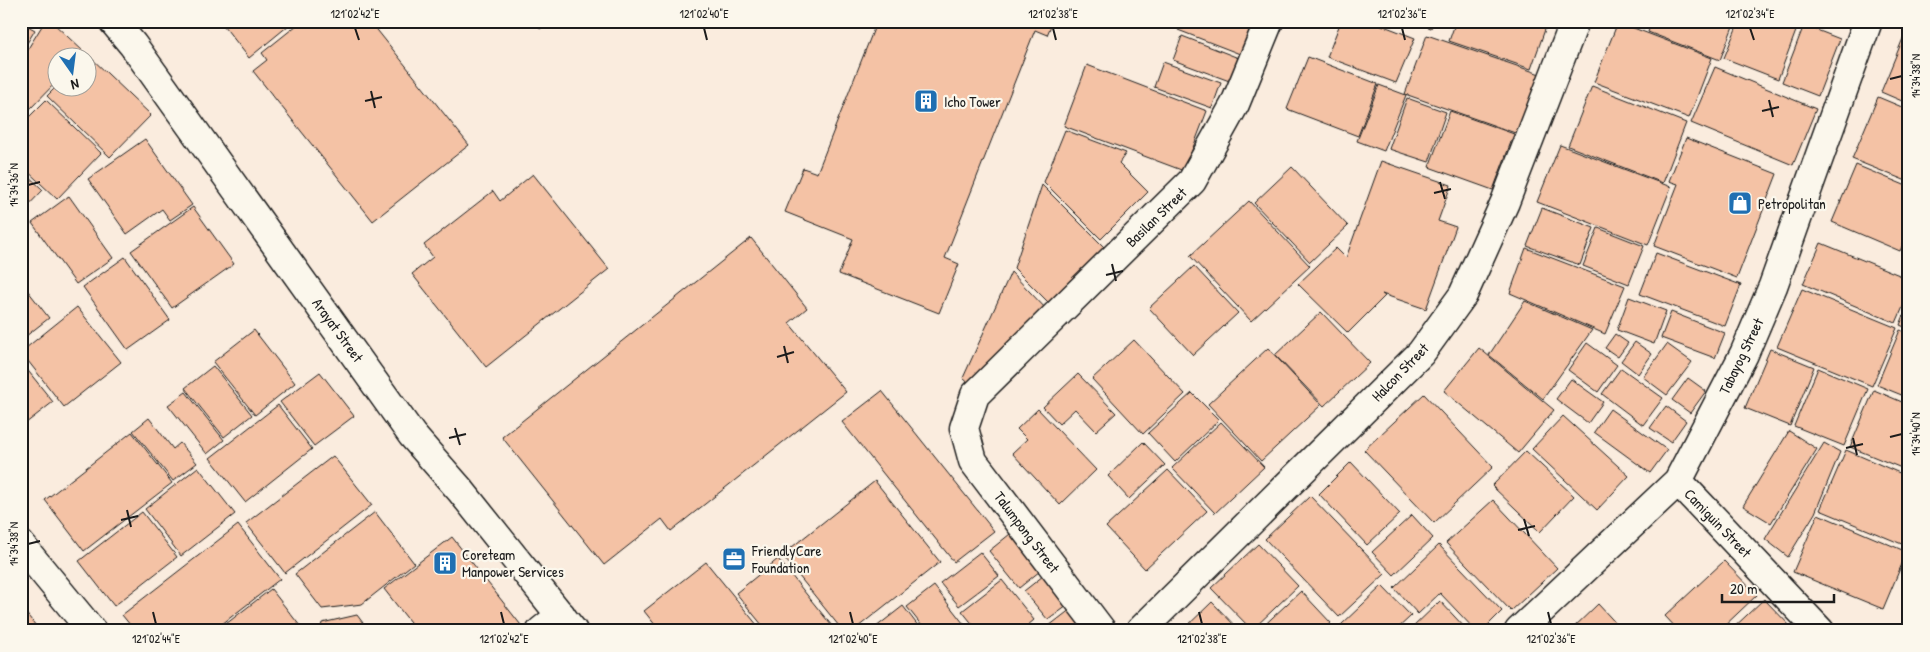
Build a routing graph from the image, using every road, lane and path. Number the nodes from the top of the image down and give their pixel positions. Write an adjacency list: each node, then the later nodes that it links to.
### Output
1 (113, 21): 8 (street, Arayat Street)
2 (1269, 21): 5 (street, Basilan Street)
3 (1575, 21): 11 (street, Halcon Street)
4 (1868, 21): 6 (street, Tabayog Street)
5 (964, 428): 10 (street, Talumpong Street)
6 (1678, 481): 12 (street, Tabayog Street); 13 (street, Camiguin Street)
7 (21, 545): 9 (street)
8 (558, 626)
9 (92, 631)
10 (1102, 631)
11 (1140, 631)
12 (1519, 631)
13 (1820, 631)

